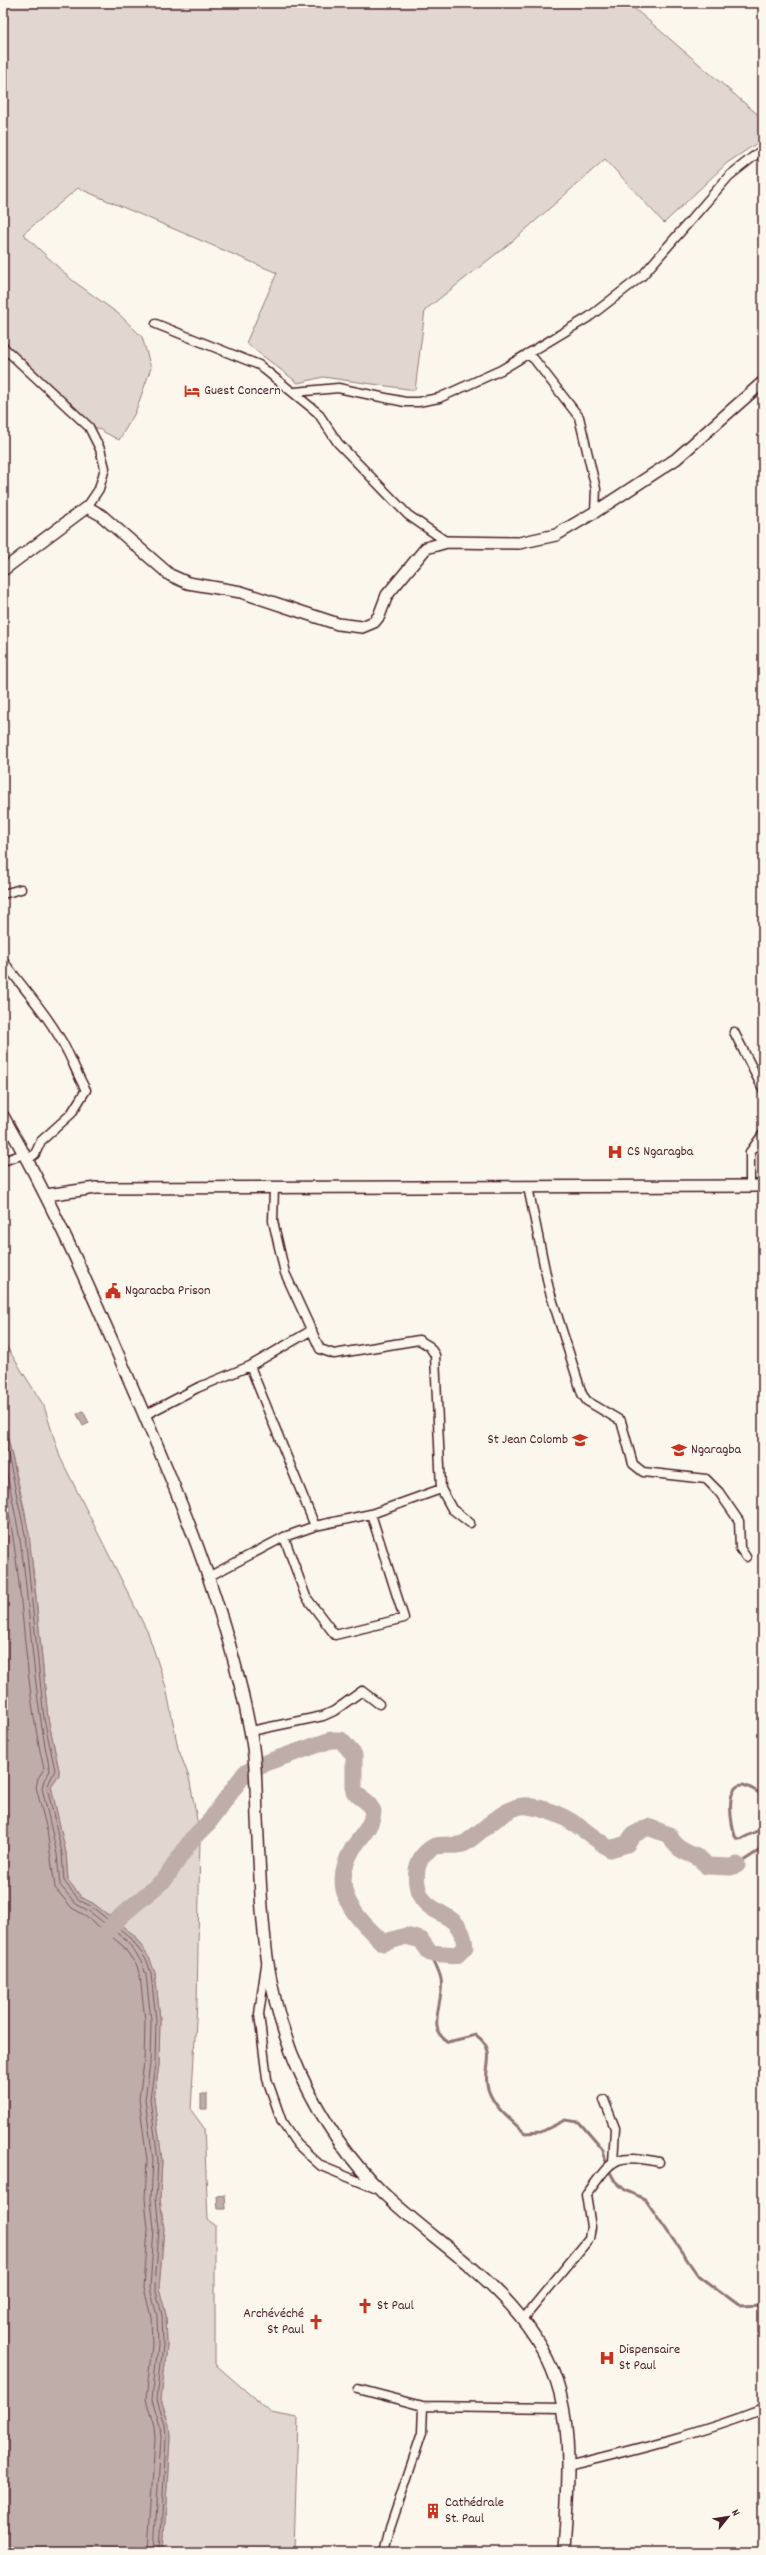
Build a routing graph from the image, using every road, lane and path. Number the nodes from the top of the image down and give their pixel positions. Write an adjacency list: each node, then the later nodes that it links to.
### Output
1 (763, 149): 4 (street)
2 (156, 324): 6 (street)
3 (3, 347): 7 (street)
4 (527, 354): 6 (street); 8 (street)
5 (763, 382): 8 (street)
6 (295, 392): 9 (street)
7 (87, 507): 9 (street); 10 (street)
8 (596, 512): 9 (street)
9 (447, 542)
10 (3, 570)
11 (21, 889): 12 (street)
12 (3, 894)
13 (3, 962): 18 (street)
14 (734, 1032): 15 (street)
15 (763, 1089)
16 (3, 1116): 18 (street)
17 (763, 1134): 21 (street)
18 (26, 1157): 19 (street); 24 (street)
19 (3, 1161)
20 (528, 1186): 21 (street); 23 (street); 33 (street)
21 (750, 1186): 22 (street)
22 (763, 1186)
23 (274, 1188): 24 (street); 25 (street)
24 (46, 1195): 27 (street)
25 (312, 1330): 26 (street); 28 (street)
26 (250, 1366): 27 (street); 31 (street)
27 (145, 1415): 34 (street)
28 (441, 1490): 29 (street); 30 (street)
29 (371, 1514): 31 (street); 32 (street)
30 (470, 1523)
31 (315, 1526): 32 (street)
32 (284, 1537): 34 (street)
33 (746, 1557)
34 (208, 1576): 36 (street)
35 (379, 1704): 36 (street)
36 (251, 1734): 37 (street)
37 (266, 1964): 41 (street); 41 (street)
38 (604, 2100): 40 (street)
39 (659, 2162): 40 (street)
40 (613, 2163): 42 (street)
41 (381, 2190): 42 (street)
42 (524, 2318): 45 (street)
43 (358, 2389): 44 (street)
44 (423, 2406): 45 (street); 48 (street)
45 (563, 2408): 47 (street)
46 (763, 2409): 47 (street)
47 (568, 2466): 49 (street)
48 (384, 2552)
49 (564, 2552)

